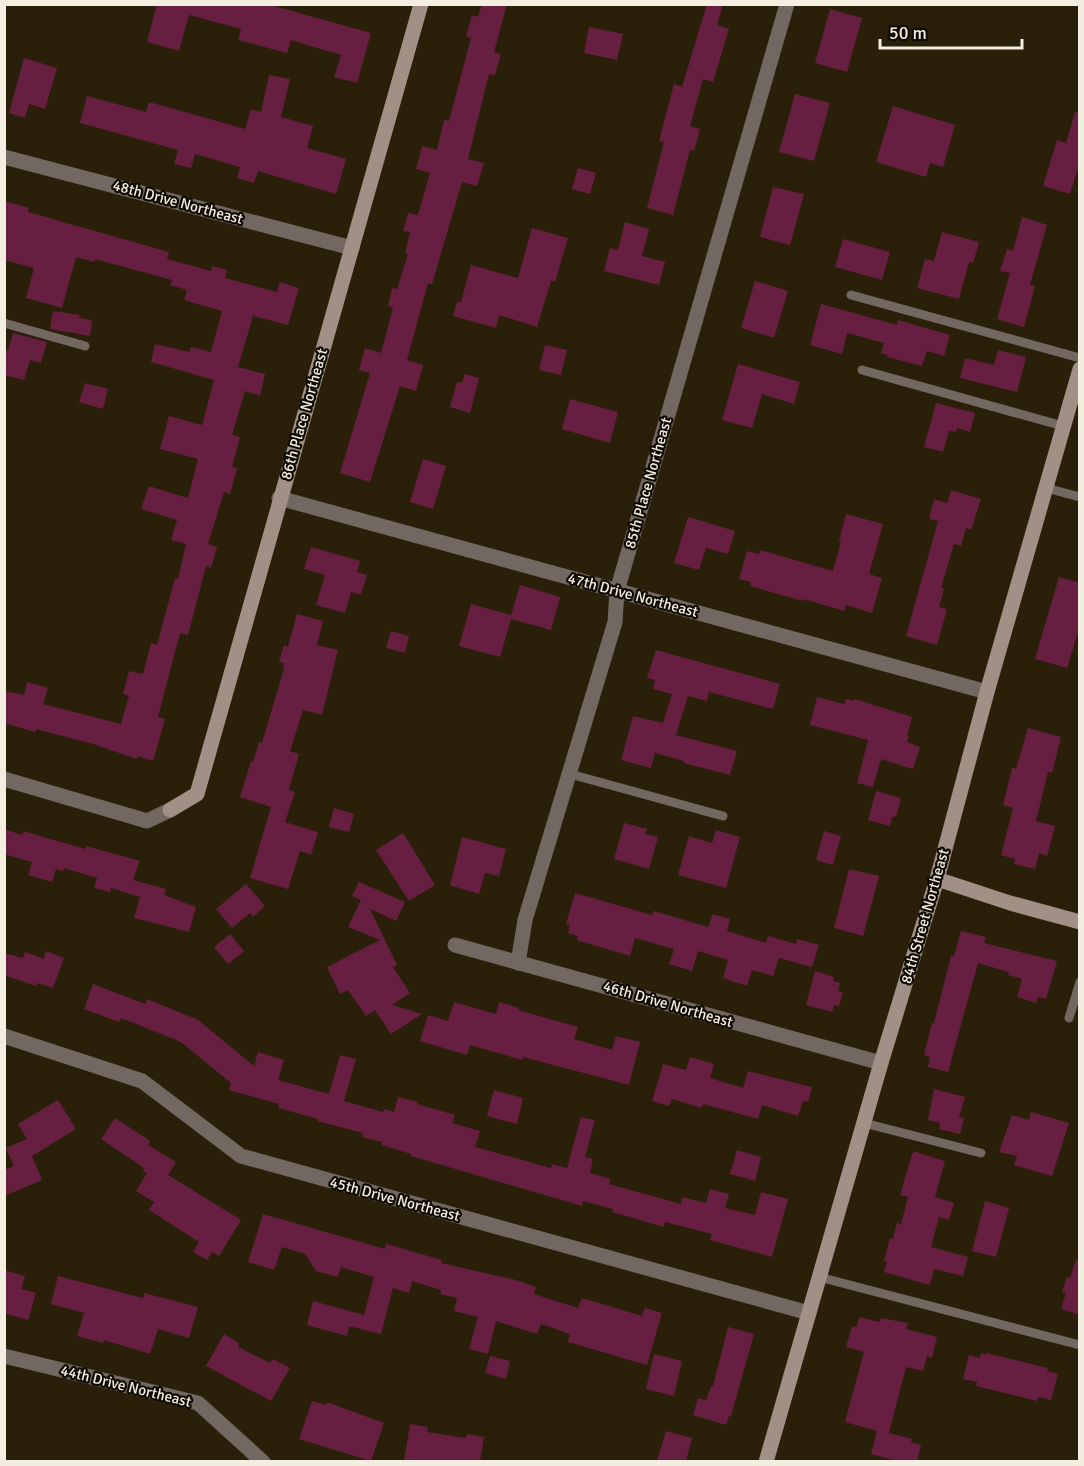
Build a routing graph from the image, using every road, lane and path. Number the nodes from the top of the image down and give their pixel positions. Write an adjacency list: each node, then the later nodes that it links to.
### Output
1 (421, 4): 4 (street, 86th Place Northeast)
2 (787, 4): 15 (street, 85th Place Northeast)
3 (4, 157): 4 (street, 48th Drive Northeast)
4 (352, 248): 14 (street, 86th Place Northeast)
5 (851, 295): 8 (lane)
6 (4, 323): 7 (lane)
7 (85, 346)
8 (1080, 358)
9 (862, 370): 11 (lane)
10 (1079, 376): 11 (street, 84th Street Northeast)
11 (1063, 426): 12 (street, 84th Street Northeast)
12 (1046, 488): 13 (lane); 16 (street, 84th Street Northeast)
13 (1080, 497)
14 (279, 498): 15 (street, 47th Drive Northeast); 18 (street, 86th Place Northeast)
15 (617, 591): 16 (street, 47th Drive Northeast); 17 (street, 85th Place Northeast)
16 (987, 692): 20 (street, 84th Street Northeast)
17 (570, 774): 19 (lane); 23 (street, 85th Place Northeast)
18 (4, 779)
19 (723, 816)
20 (937, 879): 21 (street); 27 (street, 84th Street Northeast)
21 (1080, 922)
22 (455, 945): 23 (street, 46th Drive Northeast)
23 (518, 963): 27 (street, 46th Drive Northeast)
24 (1080, 982): 25 (lane)
25 (1069, 1018)
26 (4, 1036): 31 (street, 45th Drive Northeast)
27 (881, 1063): 28 (street, 84th Street Northeast)
28 (864, 1123): 29 (lane); 30 (street, 84th Street Northeast)
29 (981, 1152)
30 (819, 1277): 31 (street, 84th Street Northeast); 32 (lane)
31 (809, 1313): 35 (street, 84th Street Northeast)
32 (1080, 1346)
33 (4, 1356): 34 (street, 44th Drive Northeast)
34 (263, 1461)
35 (766, 1461)

